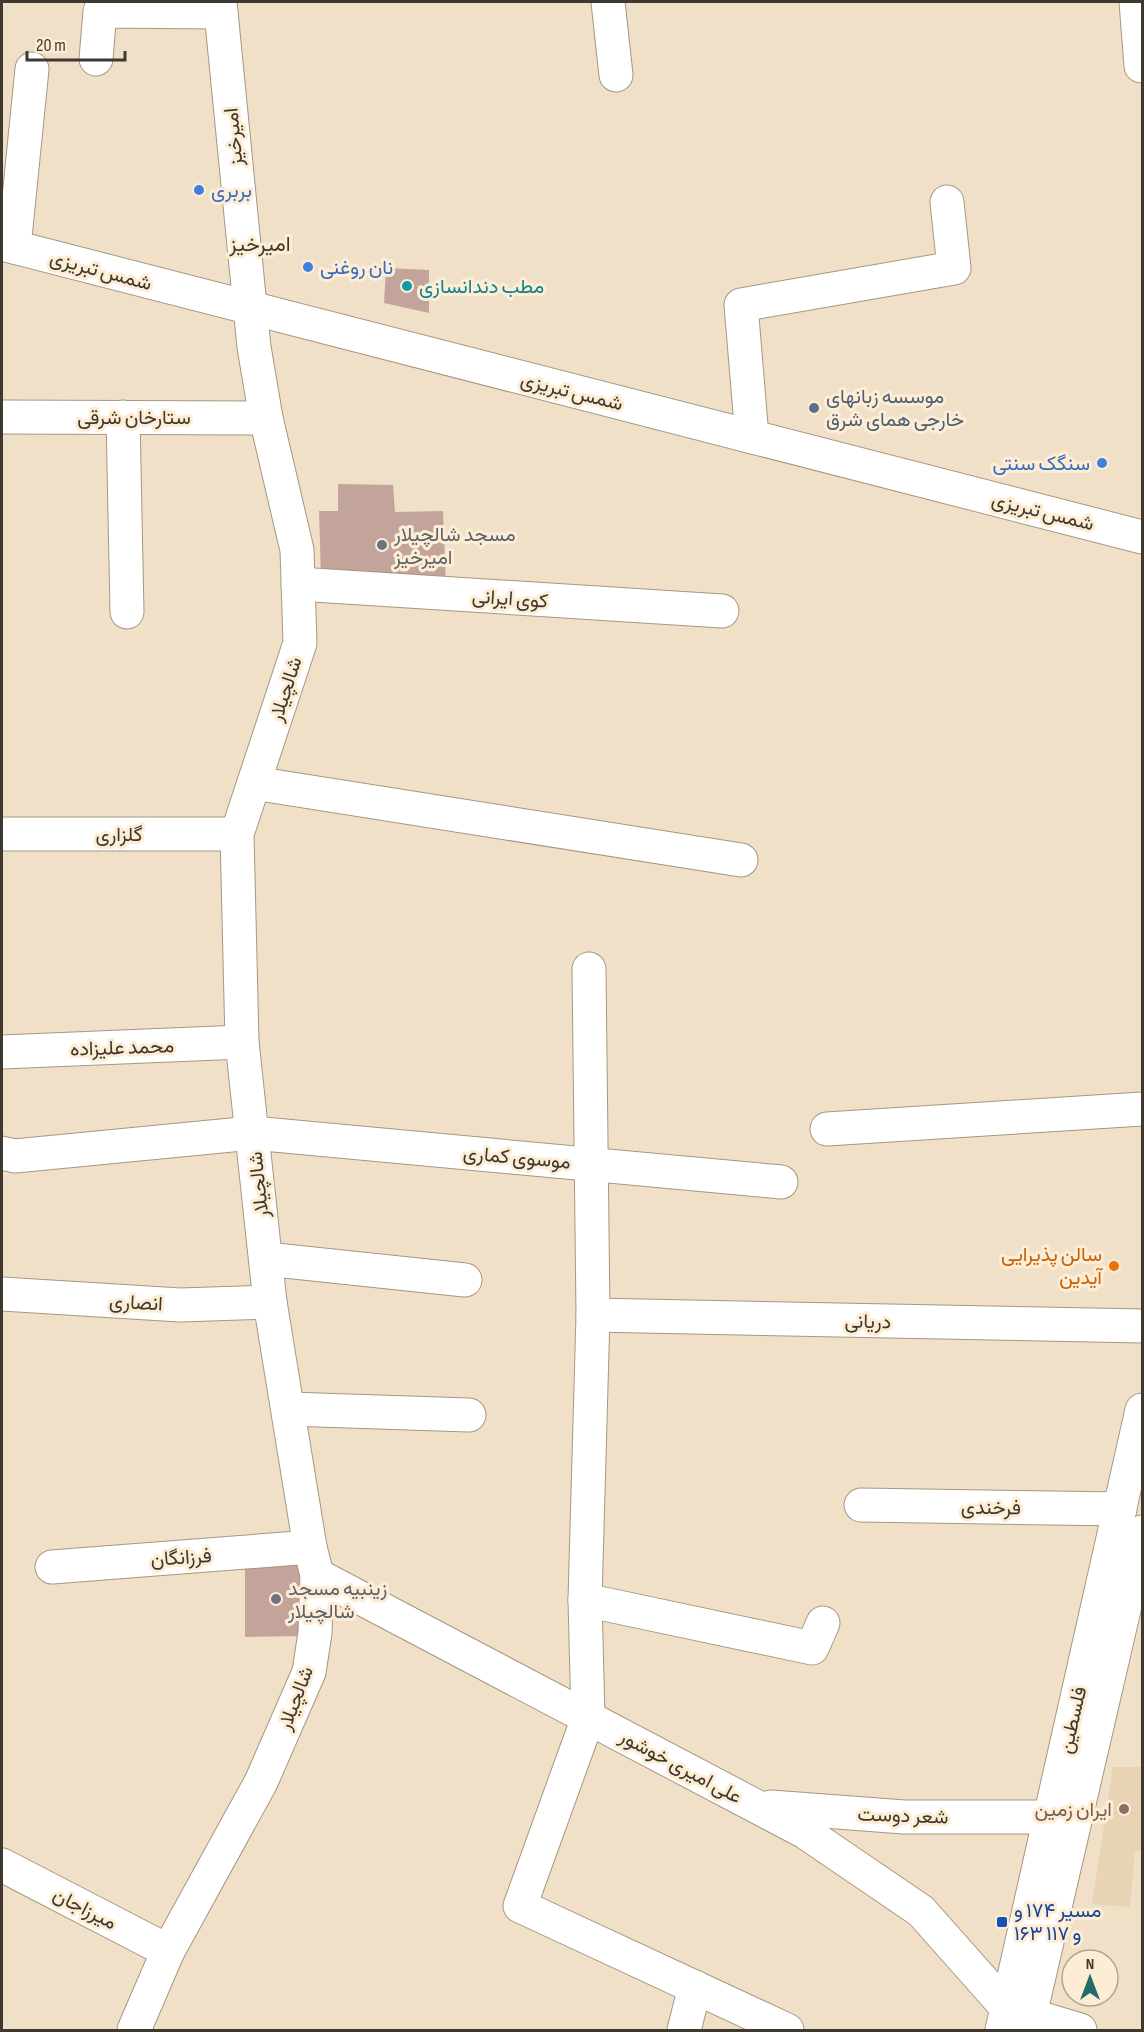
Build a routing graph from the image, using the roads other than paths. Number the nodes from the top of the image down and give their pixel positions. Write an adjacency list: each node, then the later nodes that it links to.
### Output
1 (608, 2): 7 (street)
2 (1136, 2): 5 (street)
3 (221, 7): 4 (street); 10 (street, امیرخیز)
4 (96, 60)
5 (1142, 66)
6 (32, 69): 9 (street)
7 (616, 75)
8 (947, 202): 14 (street)
9 (8, 246): 10 (street, شمس تبریزی)
10 (249, 309): 13 (street, شالچیلار); 14 (street, شمس تبریزی)
11 (2, 417): 12 (street, ستارخان شرقی)
12 (123, 417): 13 (street, ستارخان شرقی); 18 (street)
13 (266, 418): 16 (street, شالچیلار)
14 (752, 437): 15 (street, شمس تبریزی)
15 (1143, 537)
16 (298, 584): 17 (street, کوی ایرانی); 19 (street, شالچیلار)
17 (722, 611)
18 (127, 612)
19 (254, 783): 21 (street, شالچیلار); 22 (street)
20 (2, 834): 21 (street, گلزاری)
21 (237, 834): 24 (street, شالچیلار)
22 (741, 860)
23 (589, 969): 30 (street)
24 (242, 1042): 25 (street, محمد علیزاده); 28 (street, شالچیلار)
25 (2, 1052)
26 (1143, 1109): 27 (street)
27 (827, 1129)
28 (252, 1133): 29 (street, موسوی کماری); 30 (street, موسوی کماری); 32 (street, شالچیلار)
29 (2, 1154)
30 (591, 1164): 31 (street, موسوی کماری); 36 (street)
31 (781, 1182)
32 (266, 1259): 33 (street); 35 (street, شالچیلار)
33 (465, 1280)
34 (2, 1294): 35 (street, انصاری)
35 (270, 1302): 38 (street, شالچیلار)
36 (593, 1315): 37 (street, دریانی); 45 (street)
37 (1143, 1326)
38 (288, 1408): 40 (street); 43 (street, شالچیلار)
39 (1143, 1410): 42 (street, فلسطین)
40 (469, 1415)
41 (861, 1505): 42 (street, فرخندی)
42 (1131, 1520): 49 (street, فلسطین); 53 (street)
43 (314, 1561): 44 (street, فرزانگان); 47 (street, علی امیری خوشور); 51 (street, شالچیلار)
44 (52, 1567)
45 (585, 1600): 46 (street); 47 (street)
46 (823, 1623)
47 (588, 1718): 48 (street, علی امیری خوشور); 52 (street)
48 (755, 1806): 49 (street, شعر دوست); 53 (street, علی امیری خوشور)
49 (1050, 1817): 53 (street, فلسطین)
50 (2, 1865): 51 (street, میرزاجان)
51 (168, 1951): 54 (street, شالچیلار)
52 (695, 1988): 55 (street); 56 (street)
53 (1016, 2021): 57 (street)
54 (134, 2031)
55 (684, 2031)
56 (787, 2031)
57 (1080, 2031)

